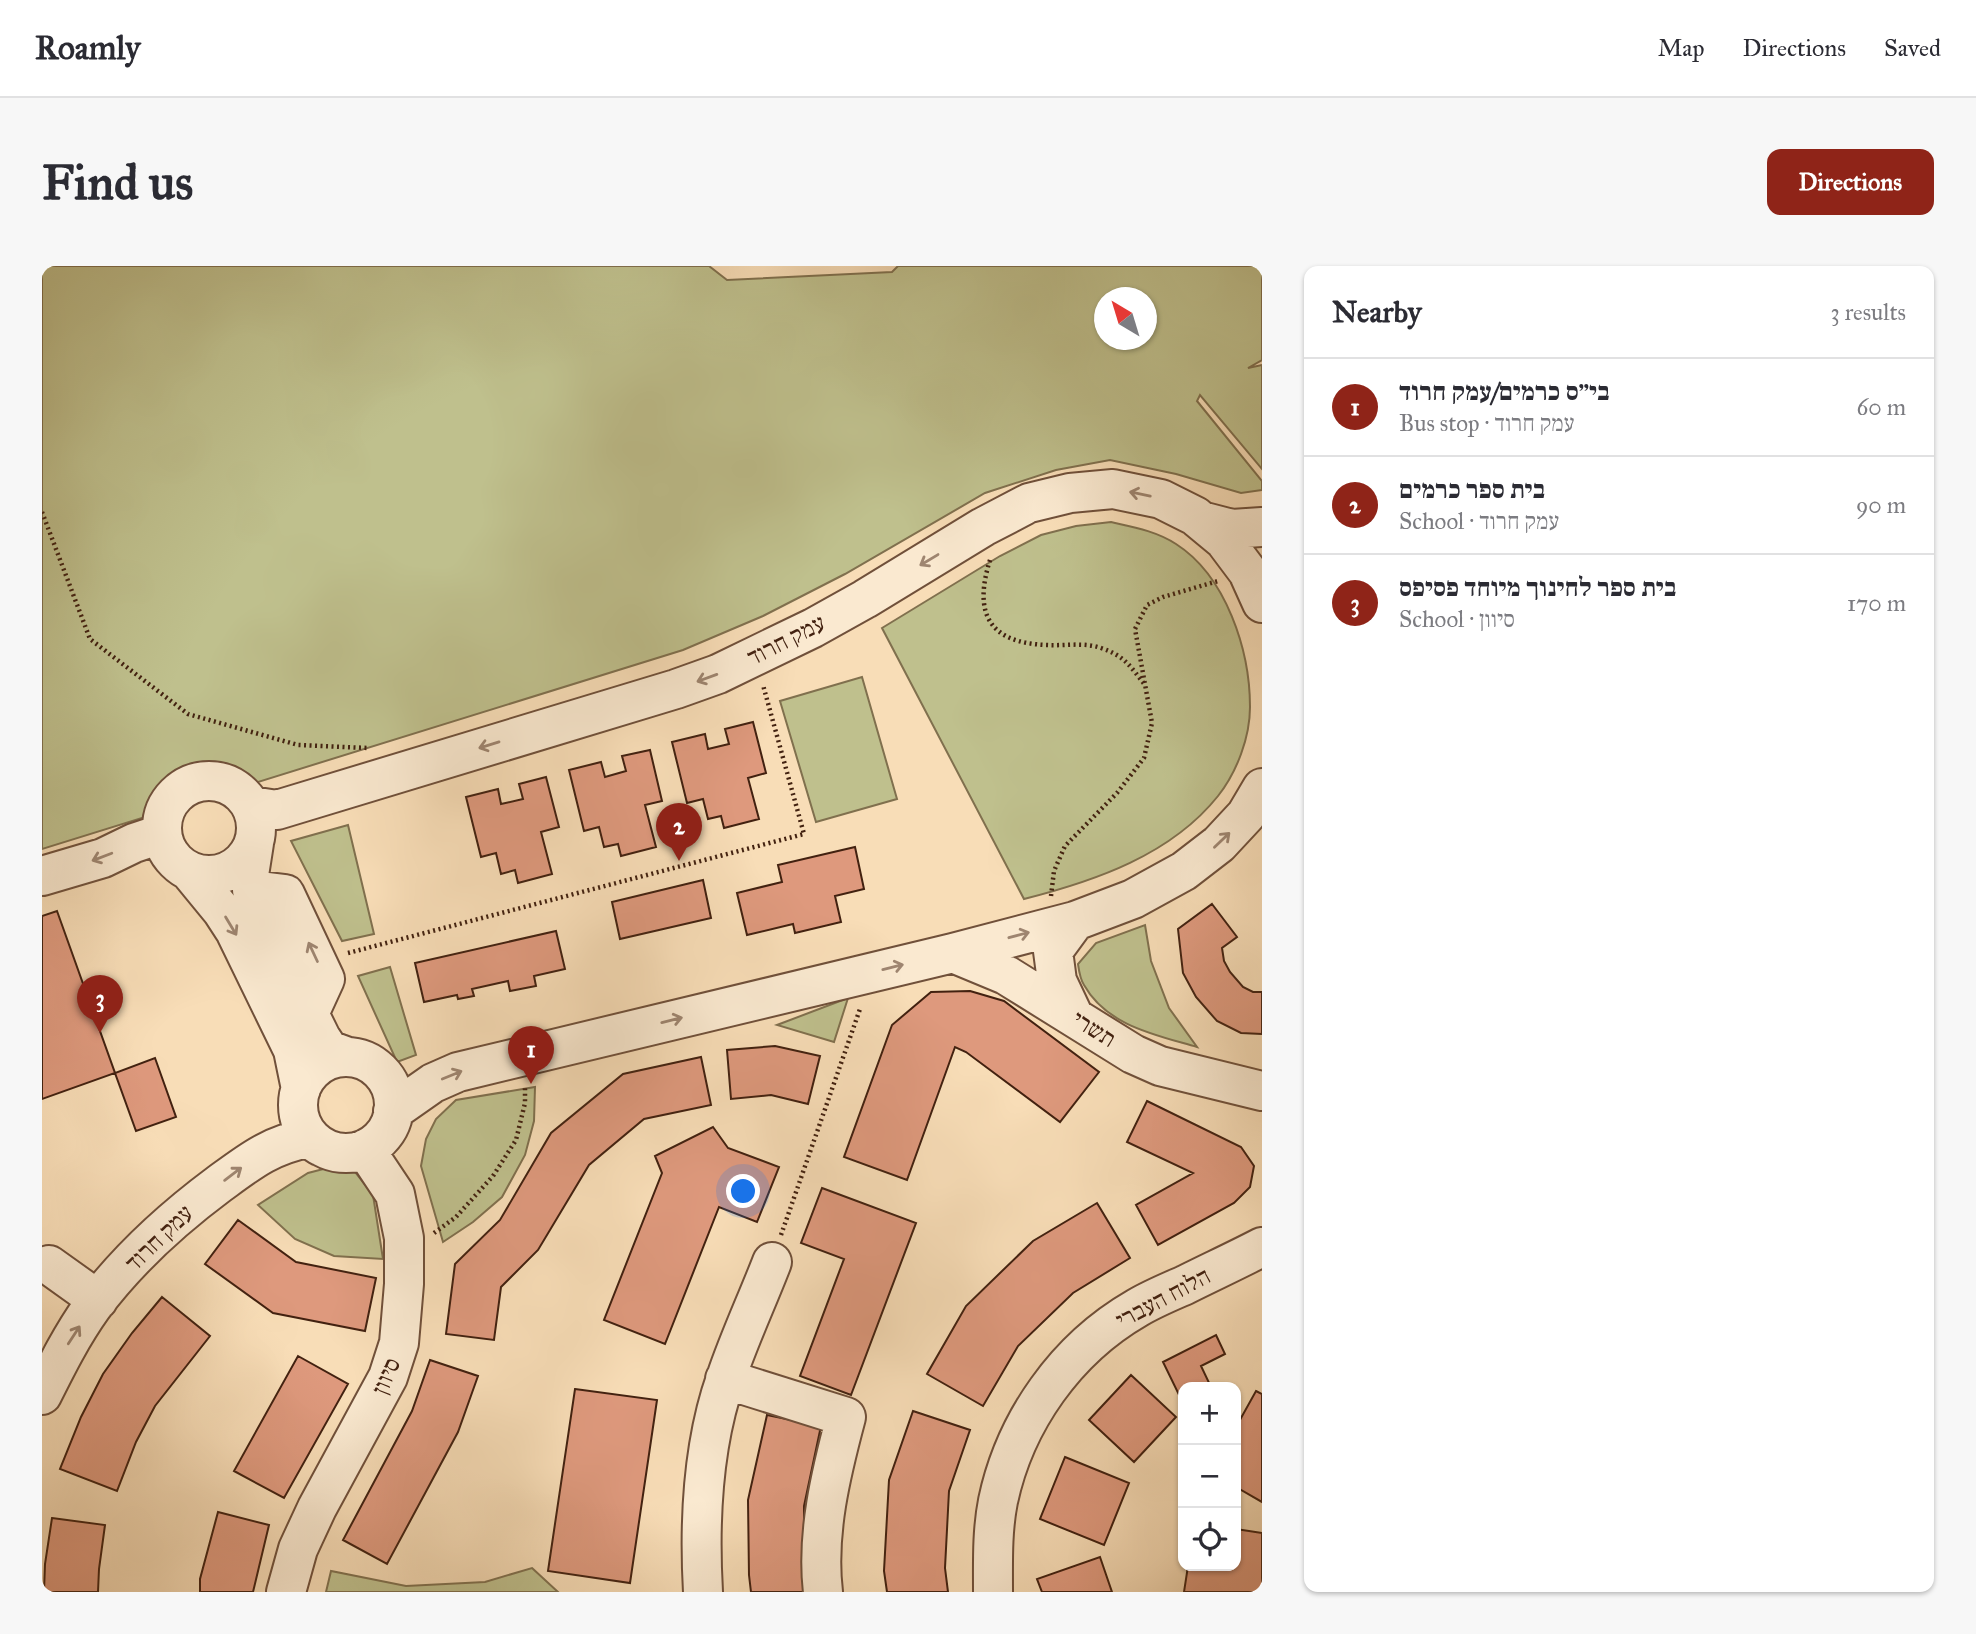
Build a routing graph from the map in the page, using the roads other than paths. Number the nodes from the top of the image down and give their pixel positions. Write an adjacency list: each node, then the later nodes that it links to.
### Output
1 (1201, 521): 2 (street); 3 (street, עמק חרוד); 5 (street, עמק חרוד, one-way to 5)
2 (1262, 527)
3 (1255, 588)
4 (1262, 788): 11 (street, one-way to 4)
5 (251, 806): 6 (street); 7 (street)
6 (161, 834): 8 (street); 9 (street, one-way to 9)
7 (254, 843): 8 (street); 10 (street)
8 (190, 872): 17 (street, one-way to 17)
9 (42, 876)
10 (252, 890): 13 (street); 13 (street, one-way to 10)
11 (1061, 924): 12 (street, one-way to 11); 14 (street)
12 (953, 953): 14 (street, תשרי); 18 (street, one-way to 12)
13 (309, 1014): 15 (street)
14 (1074, 1017): 16 (street, תשרי)
15 (348, 1057): 17 (street); 18 (street)
16 (1256, 1088)
17 (301, 1089): 19 (street)
18 (394, 1111): 20 (street)
19 (320, 1146): 20 (street); 24 (street, עמק חרוד, one-way to 19)
20 (365, 1149): 27 (street, סיוון)
21 (1262, 1247): 30 (street, הלוח העברי)
22 (772, 1262): 25 (street)
23 (49, 1265): 24 (street)
24 (98, 1300): 26 (street, עמק חרוד, one-way to 24)
25 (725, 1379): 28 (street); 29 (street)
26 (42, 1395)
27 (286, 1592)
28 (703, 1592)
29 (823, 1592)
30 (993, 1592)

